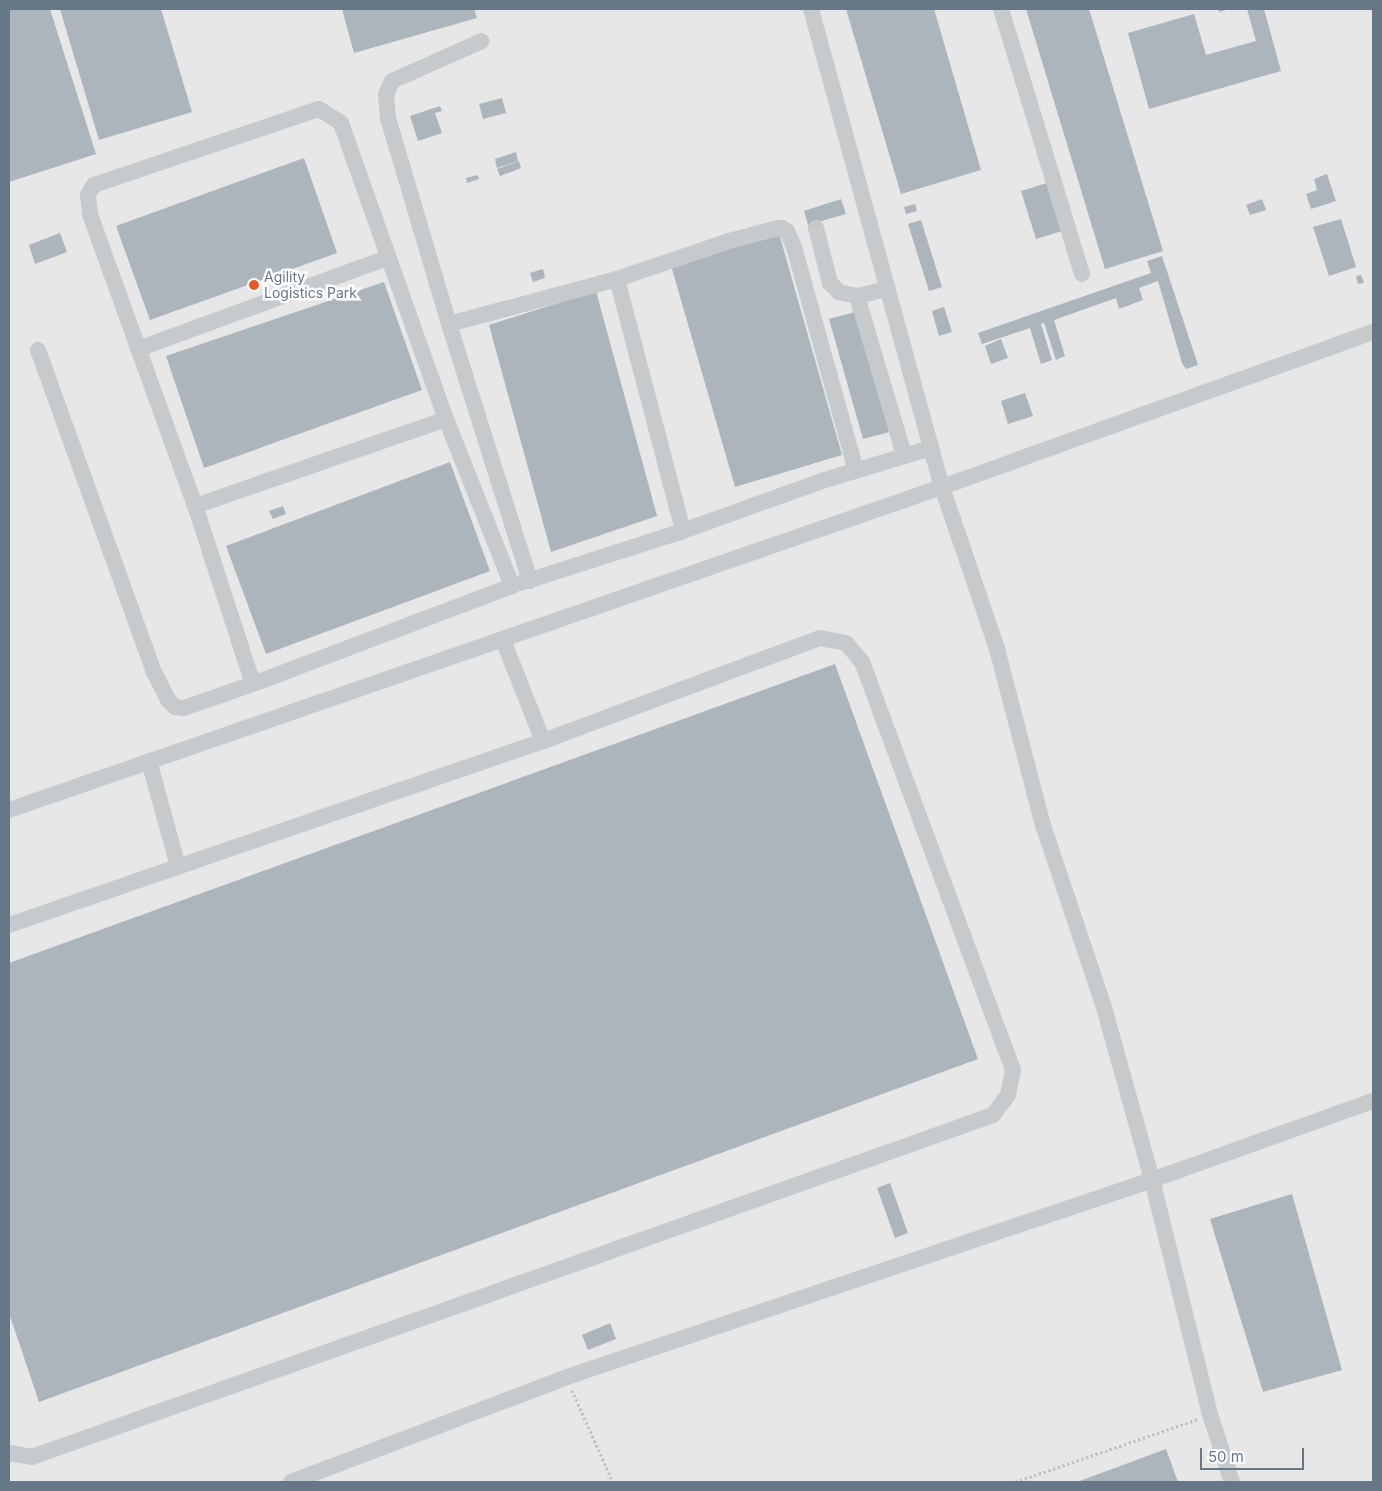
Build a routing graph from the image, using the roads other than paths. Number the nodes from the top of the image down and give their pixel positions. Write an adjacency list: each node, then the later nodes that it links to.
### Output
1 (811, 9): 8 (lane)
2 (1001, 9): 6 (lane)
3 (482, 41): 10 (lane)
4 (816, 228): 9 (lane)
5 (387, 258): 12 (lane); 12 (lane); 14 (lane)
6 (1082, 274)
7 (617, 279): 10 (lane); 17 (lane); 20 (lane)
8 (886, 289): 9 (lane); 15 (lane)
9 (857, 296): 16 (lane)
10 (449, 324): 21 (lane)
11 (1373, 332): 18 (lane)
12 (138, 349): 19 (lane)
13 (38, 350): 24 (lane)
14 (446, 419): 19 (lane); 22 (lane)
15 (932, 448): 16 (lane); 18 (lane)
16 (904, 456): 17 (lane)
17 (856, 470): 20 (lane)
18 (942, 487): 23 (lane); 31 (lane)
19 (195, 506): 24 (lane)
20 (684, 531): 21 (lane)
21 (530, 581): 22 (lane)
22 (512, 586): 24 (lane)
23 (502, 640): 25 (lane); 26 (lane)
24 (253, 684)
25 (543, 741): 28 (lane); 32 (lane)
26 (149, 761): 27 (lane); 28 (lane)
27 (9, 810)
28 (178, 866): 29 (lane)
29 (9, 925)
30 (1373, 1101): 31 (lane)
31 (1152, 1180): 33 (lane); 34 (lane)
32 (9, 1453)
33 (290, 1482)
34 (1232, 1482)

